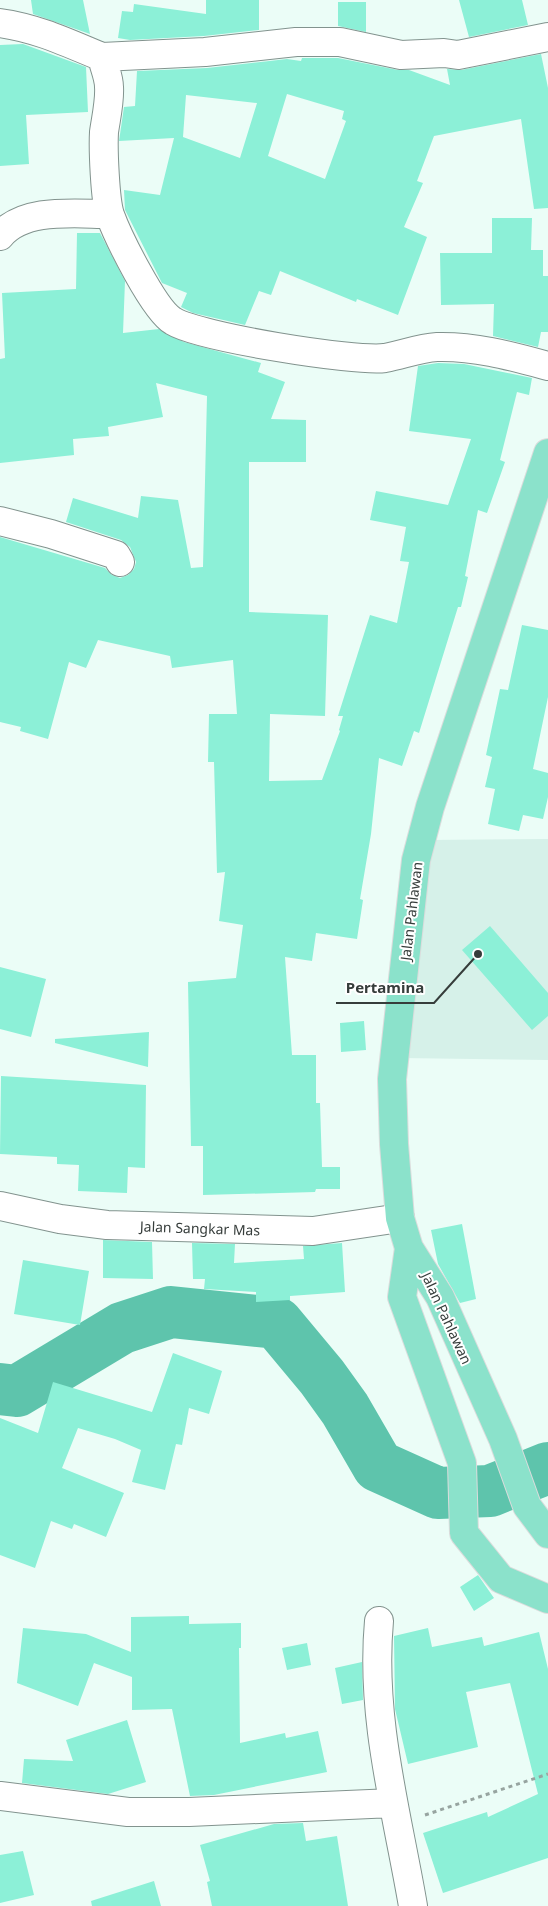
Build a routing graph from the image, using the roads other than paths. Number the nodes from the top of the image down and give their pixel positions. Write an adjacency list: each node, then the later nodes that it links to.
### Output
1 (0, 23): 3 (street)
2 (548, 37): 3 (street)
3 (102, 57): 4 (street)
4 (109, 214): 5 (street); 6 (street)
5 (0, 236)
6 (548, 366)
7 (548, 453): 11 (highway, Jalan Pahlawan)
8 (0, 521): 9 (street)
9 (120, 562)
10 (0, 1206): 11 (street, Jalan Sangkar Mas)
11 (400, 1218): 12 (highway, Jalan Pahlawan)
12 (409, 1248): 13 (highway, Jalan Pahlawan); 14 (highway)
13 (548, 1534)
14 (548, 1599)
15 (379, 1621): 17 (street)
16 (0, 1796): 17 (street)
17 (396, 1814): 18 (street)
18 (413, 1906)

